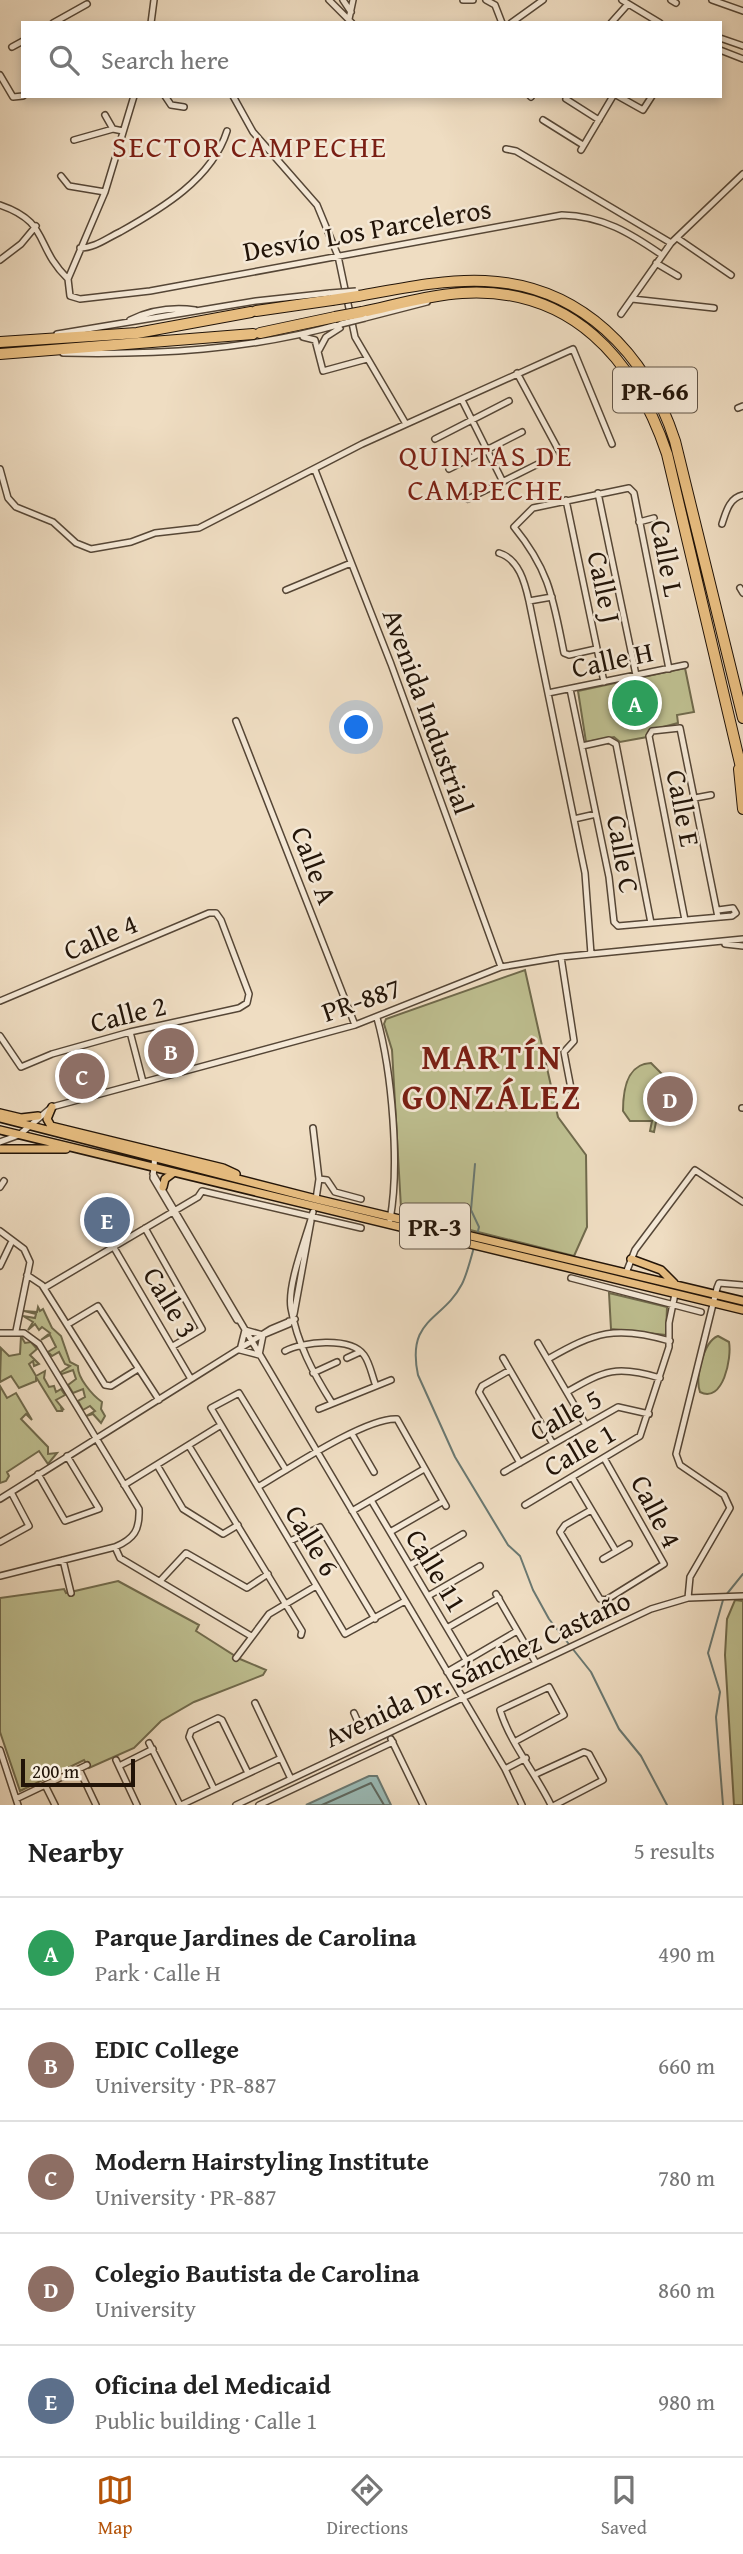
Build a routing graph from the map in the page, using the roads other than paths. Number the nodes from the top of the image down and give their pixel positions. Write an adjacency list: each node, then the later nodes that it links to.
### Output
1 (154, 0): 15 (street)
2 (329, 0): 13 (street)
3 (343, 0): 13 (street)
4 (353, 0): 13 (street)
5 (463, 0): 6 (street)
6 (475, 0): 9 (street)
7 (543, 0): 17 (street)
8 (712, 0): 12 (street)
9 (488, 1): 16 (street)
10 (625, 2): 18 (street); 19 (street)
11 (87, 4): 14 (street)
12 (743, 11)
13 (351, 18)
14 (56, 21)
15 (151, 21)
16 (501, 21)
17 (514, 21)
18 (612, 21)
19 (657, 21)
20 (722, 39): 23 (street)
21 (21, 42): 22 (street)
22 (12, 47)
23 (743, 47)
24 (722, 51): 25 (street)
25 (743, 59)
26 (0, 75): 27 (street)
27 (21, 96)
28 (133, 98): 40 (street)
29 (166, 98): 35 (street)
30 (234, 98): 53 (street)
31 (612, 98): 38 (street)
32 (622, 98): 33 (street)
33 (651, 98)
34 (566, 99): 38 (street)
35 (184, 107)
36 (105, 115): 39 (street)
37 (543, 120): 38 (street)
38 (599, 120)
39 (113, 129): 40 (street); 42 (street)
40 (123, 131): 46 (street)
41 (227, 131): 51 (street)
42 (75, 140)
43 (506, 149): 50 (street)
44 (743, 173): 49 (street)
45 (61, 176): 46 (street)
46 (104, 192): 51 (street)
47 (0, 205): 48 (street)
48 (36, 226): 54 (street); 58 (street)
49 (677, 237): 50 (street); 56 (street)
50 (671, 243): 52 (street)
51 (80, 248): 58 (street)
52 (662, 255): 53 (street, Desvío Los Parceleros); 55 (street)
53 (338, 256): 58 (street, Desvío Los Parceleros); 72 (street)
54 (0, 260)
55 (656, 263): 57 (street); 61 (street)
56 (731, 275)
57 (678, 276)
58 (68, 279)
59 (461, 293): 64 (highway, PR-66); 64 (street); 112 (highway, PR-66)
60 (331, 297): 67 (street); 67 (highway, PR-66); 105 (highway, PR-66, bridge)
61 (632, 299): 62 (street); 63 (street)
62 (714, 308)
63 (621, 314)
64 (364, 317): 65 (highway, PR-66, bridge)
65 (339, 323): 66 (street); 69 (highway, PR-66); 71 (street)
66 (293, 338): 69 (street); 71 (street)
67 (26, 341): 68 (highway, PR-66)
68 (0, 342)
69 (24, 352): 70 (highway, PR-66)
70 (0, 354)
71 (318, 354): 72 (street)
72 (367, 359): 77 (street)
73 (517, 373): 74 (street); 80 (street); 83 (street)
74 (462, 400): 76 (street); 77 (street)
75 (509, 401): 76 (street)
76 (472, 420): 79 (street); 81 (street)
77 (407, 424): 86 (street)
78 (522, 432): 81 (street)
79 (435, 439)
80 (612, 444)
81 (487, 451): 84 (street); 87 (street)
82 (538, 464): 87 (street)
83 (566, 464)
84 (449, 468)
85 (0, 469): 86 (street)
86 (315, 470): 96 (street, Avenida Industrial)
87 (503, 481): 90 (street)
88 (598, 493): 91 (street); 93 (street, Calle L); 103 (street)
89 (743, 495): 94 (street)
90 (468, 499)
91 (566, 500): 98 (street); 100 (street, Calle J)
92 (654, 518): 93 (street)
93 (639, 522): 102 (street, Calle L)
94 (722, 524)
95 (499, 553): 99 (street)
96 (351, 562): 97 (street); 126 (street, Avenida Industrial)
97 (286, 590)
98 (552, 597): 99 (street); 100 (street)
99 (529, 601): 107 (street)
100 (596, 649): 104 (street, Calle J)
101 (685, 666): 102 (street, Calle H)
102 (668, 669): 103 (street, Calle H)
103 (636, 675): 104 (street, Calle H)
104 (604, 682): 106 (street, Calle H)
105 (735, 684): 108 (highway); 109 (highway, PR-66)
106 (570, 689): 107 (street, Calle H); 111 (street, Calle C)
107 (548, 693): 118 (street)
108 (743, 705)
109 (743, 718)
110 (236, 721): 130 (street, Calle A)
111 (582, 746): 117 (street, Calle C); 120 (street)
112 (738, 748): 113 (highway, PR-66); 116 (highway)
113 (743, 776)
114 (711, 795): 115 (street)
115 (695, 798): 119 (street, Calle C); 119 (street, Calle E)
116 (743, 809)
117 (596, 814): 118 (street); 120 (street, Calle C)
118 (574, 819): 124 (street)
119 (685, 920): 120 (street, Calle C)
120 (651, 923)
121 (743, 939): 122 (street, PR-887)
122 (715, 943): 123 (street, PR-887); 124 (street, PR-887)
123 (743, 946)
124 (591, 954): 125 (street, PR-887)
125 (561, 957): 126 (street, PR-887); 134 (street)
126 (501, 967): 129 (street, PR-887)
127 (0, 1001): 128 (street, Calle 4)
128 (247, 1003): 131 (street, Calle 2)
129 (377, 1018): 130 (street, PR-887); 158 (street)
130 (355, 1025): 133 (street, PR-887)
131 (130, 1032): 132 (street, Calle 2); 133 (street)
132 (0, 1036)
133 (143, 1082): 135 (street, PR-887)
134 (574, 1104)
135 (52, 1107): 137 (street, PR-887); 146 (main road)
136 (0, 1113): 137 (main road)
137 (38, 1116): 139 (street, PR-887)
138 (0, 1118): 139 (main road)
139 (28, 1126): 142 (street, PR-887); 146 (main road)
140 (313, 1128): 149 (street)
141 (0, 1130): 142 (main road, PR-3)
142 (19, 1135): 143 (street); 144 (main road, PR-3)
143 (0, 1142)
144 (72, 1148): 145 (main road); 147 (main road, PR-3)
145 (0, 1149)
146 (155, 1154): 147 (street); 153 (main road, PR-3)
147 (152, 1171): 148 (main road, PR-3); 152 (street); 156 (street)
148 (173, 1173): 152 (main road); 157 (main road, PR-3)
149 (319, 1179): 153 (street); 154 (street)
150 (4, 1181): 151 (street)
151 (0, 1187)
152 (163, 1187): 156 (street)
153 (316, 1199): 158 (main road, PR-3)
154 (361, 1199)
155 (743, 1202): 165 (street)
156 (175, 1211): 157 (street); 160 (street); 181 (street)
157 (313, 1215): 159 (main road, PR-3); 161 (street); 179 (street)
158 (391, 1216): 159 (street); 167 (main road, PR-3)
159 (388, 1226): 173 (main road, PR-3)
160 (145, 1228): 164 (street); 189 (street)
161 (361, 1228)
162 (0, 1231): 163 (street)
163 (12, 1241): 166 (street); 168 (street)
164 (113, 1247): 172 (street); 189 (street, Calle 3)
165 (631, 1259): 167 (street); 170 (main road)
166 (0, 1266)
167 (626, 1273): 170 (main road, PR-3)
168 (27, 1275): 172 (street); 182 (street)
169 (571, 1278): 176 (street)
170 (674, 1284): 174 (main road, PR-3)
171 (743, 1285): 174 (street)
172 (44, 1288): 180 (street)
173 (675, 1294): 174 (main road, PR-3); 176 (street, Calle 1)
174 (715, 1299): 175 (main road, PR-3); 177 (main road, PR-3); 254 (street)
175 (743, 1301)
176 (673, 1306): 178 (street); 185 (street, Calle 1)
177 (743, 1310)
178 (701, 1312)
179 (293, 1318): 184 (street); 188 (street)
180 (68, 1324): 198 (street); 198 (street)
181 (244, 1329): 184 (street); 186 (street); 190 (street)
182 (16, 1331): 183 (street); 213 (street)
183 (0, 1333)
184 (264, 1335): 186 (street); 193 (street)
185 (670, 1341): 196 (street); 202 (street, Calle 1)
186 (252, 1342): 190 (street); 193 (street)
187 (538, 1343): 196 (street)
188 (302, 1344): 191 (street); 192 (street); 200 (street)
189 (173, 1346): 201 (street, Calle 3)
190 (240, 1350): 193 (street); 201 (street)
191 (285, 1351)
192 (360, 1352): 194 (street); 204 (street)
193 (259, 1355): 216 (street)
194 (347, 1358)
195 (503, 1358): 199 (street)
196 (548, 1359): 205 (street)
197 (337, 1362): 200 (street)
198 (138, 1369): 206 (street)
199 (510, 1370): 214 (street); 219 (street)
200 (313, 1373): 207 (street)
201 (191, 1378): 206 (street)
202 (660, 1378): 205 (street); 209 (street, Calle 1)
203 (391, 1380): 204 (street)
204 (376, 1386): 207 (street)
205 (567, 1392): 211 (street)
206 (159, 1400): 213 (street)
207 (332, 1403): 208 (street)
208 (319, 1409)
209 (649, 1415): 211 (street, Calle 5); 218 (street, Calle 1)
210 (222, 1425): 215 (street); 222 (street, Calle 6); 228 (street, Calle 6)
211 (586, 1425): 214 (street, Calle 5)
212 (352, 1434): 216 (street); 221 (street); 223 (street)
213 (95, 1438): 217 (street); 227 (street)
214 (553, 1444): 219 (street, Calle 5)
215 (189, 1446): 220 (street); 235 (street)
216 (318, 1452): 222 (street); 234 (street)
217 (67, 1456): 225 (street); 225 (street)
218 (604, 1458): 226 (street, Calle 1); 233 (street, Calle 4)
219 (520, 1463): 224 (street, Calle 5)
220 (157, 1465): 227 (street); 235 (street)
221 (424, 1469): 231 (street); 236 (street)
222 (286, 1470): 228 (street)
223 (374, 1472)
224 (504, 1472)
225 (38, 1474): 229 (street)
226 (572, 1477): 232 (street, Calle 1); 233 (street)
227 (124, 1485): 241 (street)
228 (258, 1486): 238 (street, Calle 6)
229 (10, 1492): 230 (street); 239 (street)
230 (0, 1499)
231 (371, 1500): 234 (street); 236 (street, Calle 11)
232 (525, 1506)
233 (591, 1510): 242 (street)
234 (352, 1511): 255 (street)
235 (238, 1525): 247 (street)
236 (390, 1532): 245 (street, Calle 11)
237 (463, 1534): 245 (street)
238 (290, 1541): 250 (street, Calle 6); 257 (street)
239 (0, 1542)
240 (629, 1544): 242 (street)
241 (115, 1547): 244 (street); 249 (street)
242 (616, 1551): 243 (street)
243 (603, 1559)
244 (63, 1560): 248 (street); 251 (street)
245 (410, 1565): 252 (street, Calle 11)
246 (480, 1566): 252 (street)
247 (268, 1574): 249 (street); 256 (street)
248 (0, 1576)
249 (160, 1581): 261 (street)
250 (316, 1586): 256 (street); 257 (street, Calle 6)
251 (71, 1593)
252 (428, 1596): 258 (street, Calle 11)
253 (743, 1596): 254 (street, Avenida Dr. Sánchez Castaño)
254 (688, 1598): 264 (street, Avenida Dr. Sánchez Castaño)
255 (405, 1601): 257 (street, Calle 6); 265 (street)
256 (286, 1604): 260 (street); 261 (street)
257 (374, 1619)
258 (447, 1628): 259 (street); 263 (street, Calle 11)
259 (517, 1631): 263 (street); 264 (street)
260 (301, 1635)
261 (251, 1636): 262 (street)
262 (236, 1658)
263 (466, 1660): 265 (street)
264 (536, 1663): 266 (street, Avenida Dr. Sánchez Castaño)
265 (447, 1672): 266 (street)
266 (463, 1699): 270 (street, Avenida Dr. Sánchez Castaño); 278 (street)
267 (255, 1703): 274 (street)
268 (354, 1713): 269 (street)
269 (362, 1731)
270 (388, 1733): 272 (street); 281 (street, Avenida Dr. Sánchez Castaño)
271 (516, 1741): 271 (street); 275 (street)
272 (393, 1742): 290 (street); 291 (street)
273 (0, 1750): 284 (street)
274 (281, 1758): 279 (street); 281 (street)
275 (526, 1758): 278 (street); 280 (street)
276 (87, 1765): 277 (street)
277 (79, 1769): 282 (street); 286 (street)
278 (505, 1769): 292 (street)
279 (247, 1773): 283 (street); 283 (street)
280 (536, 1774): 293 (street); 293 (street)
281 (291, 1779): 289 (street, Avenida Dr. Sánchez Castaño)
282 (45, 1785): 284 (street); 285 (street)
283 (214, 1789): 288 (street)
284 (17, 1802)
285 (55, 1805)
286 (96, 1805)
287 (137, 1805): 288 (street)
288 (180, 1805)
289 (237, 1805)
290 (259, 1805)
291 (423, 1805)
292 (522, 1805)
293 (553, 1805)

